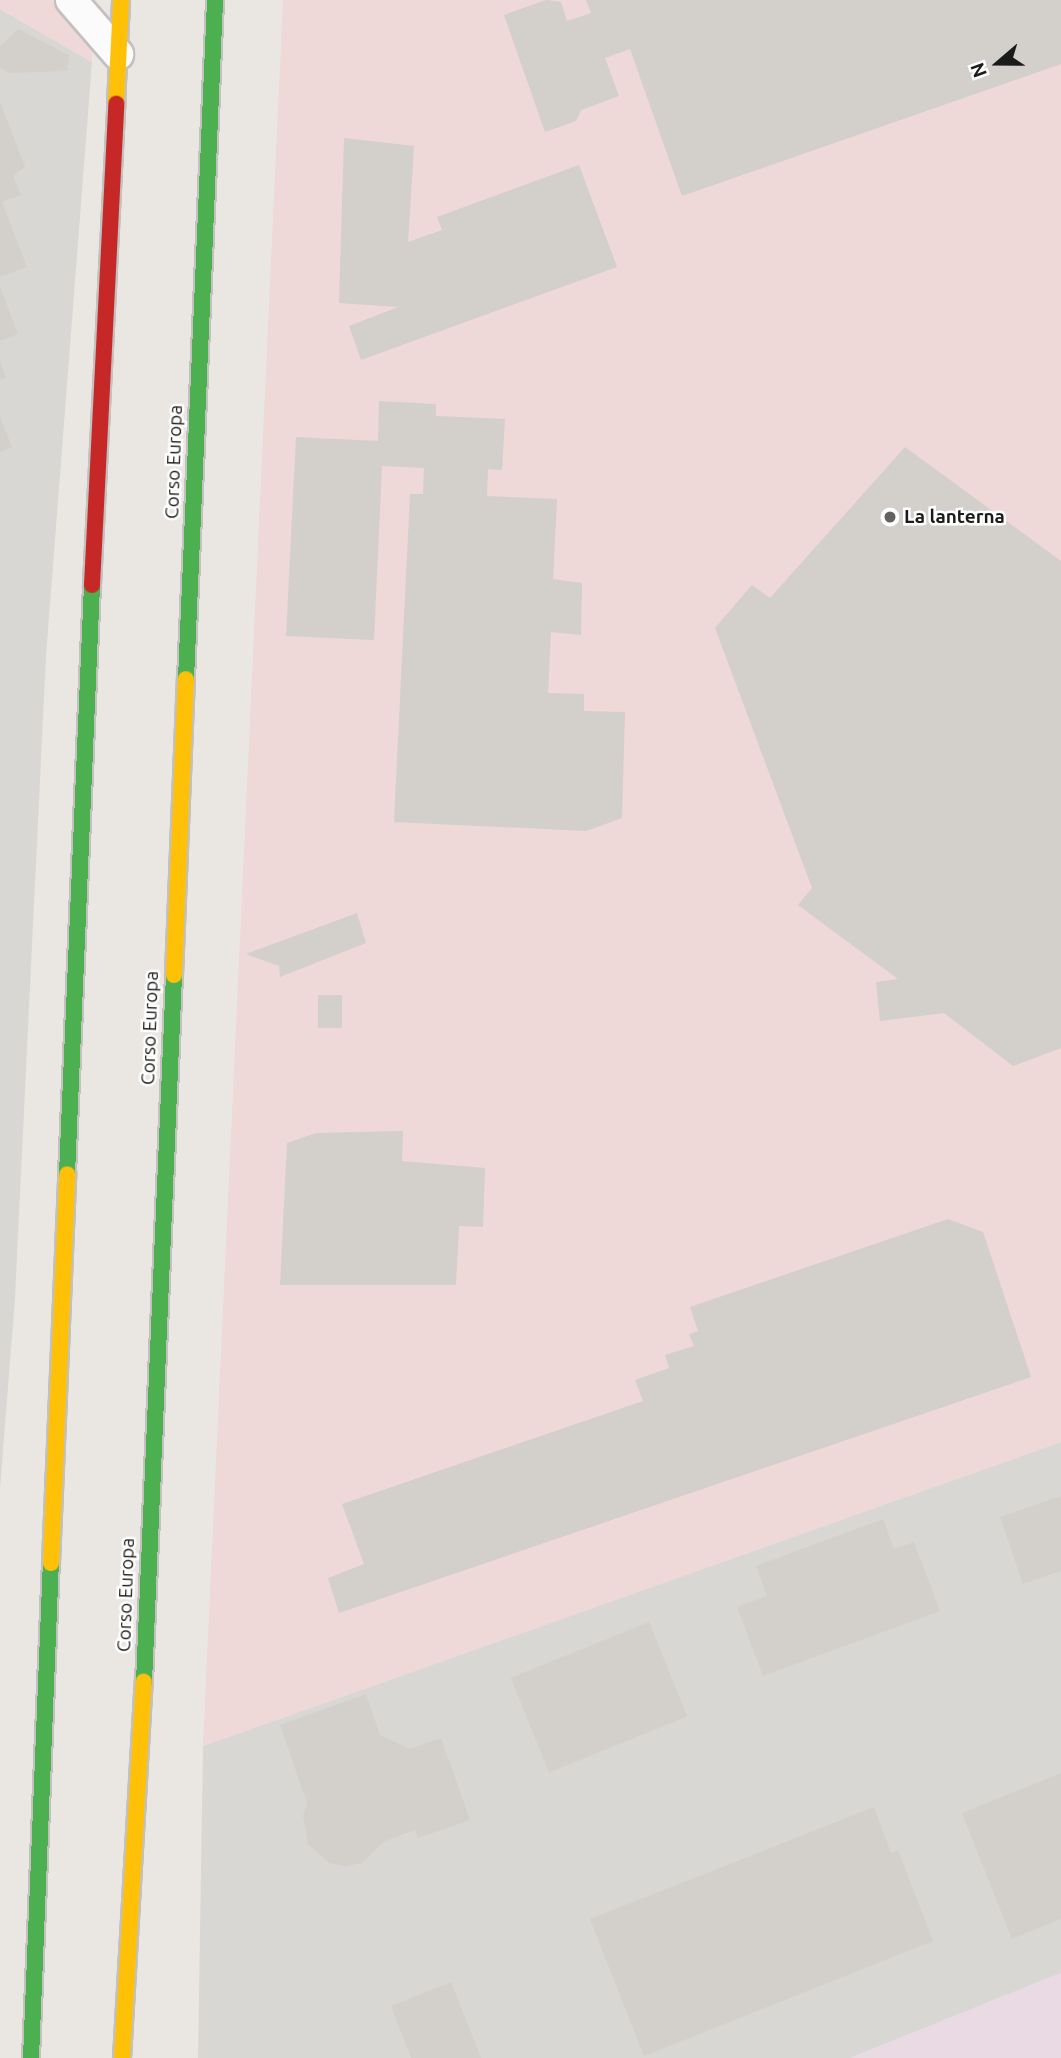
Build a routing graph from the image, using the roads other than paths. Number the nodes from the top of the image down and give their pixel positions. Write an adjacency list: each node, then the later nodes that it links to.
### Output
1 (71, 0): 4 (lane)
2 (121, 0): 4 (main road)
3 (215, 0): 6 (main road, Corso Europa)
4 (118, 54): 5 (main road)
5 (31, 2058)
6 (122, 2058)

